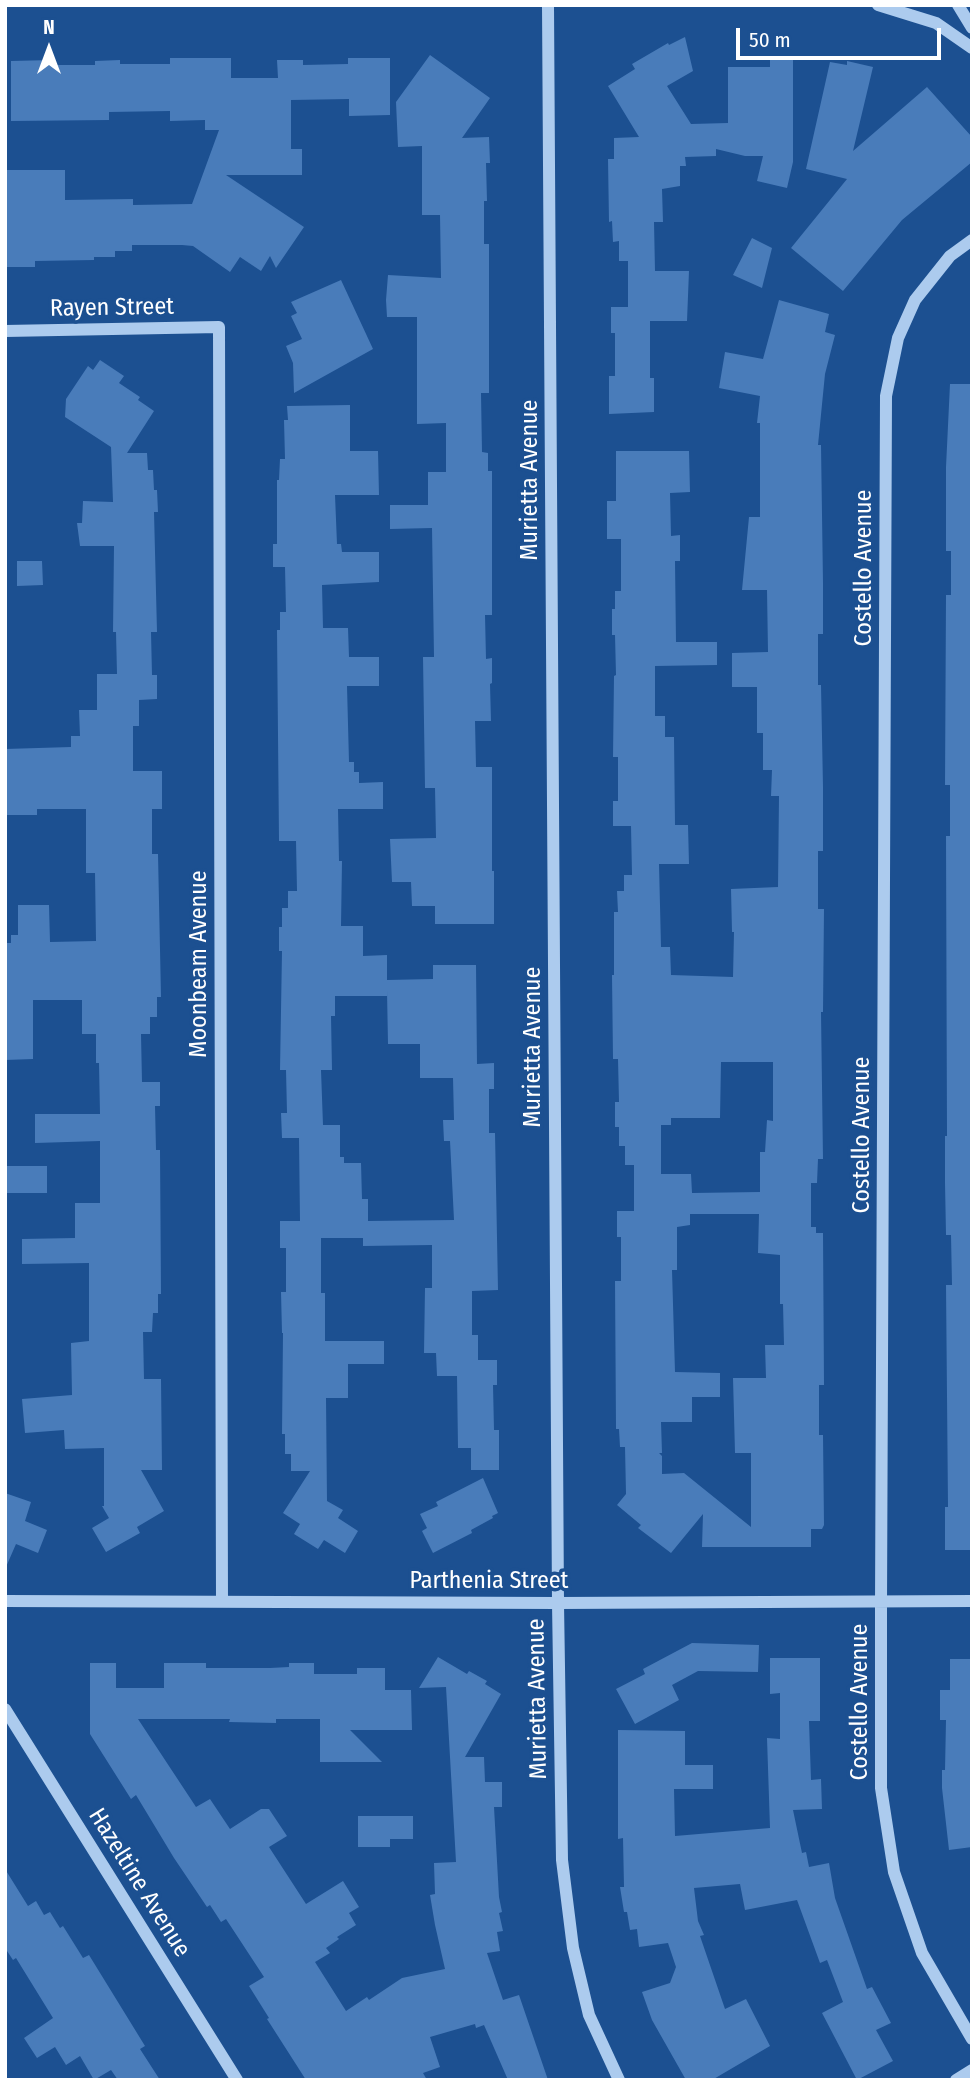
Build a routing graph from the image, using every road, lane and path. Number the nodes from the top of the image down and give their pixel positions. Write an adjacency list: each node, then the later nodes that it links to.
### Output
1 (548, 5): 13 (street, Murietta Avenue)
2 (878, 5): 5 (street)
3 (958, 5): 4 (street)
4 (972, 28)
5 (972, 48)
6 (972, 240): 11 (street, Costello Avenue)
7 (219, 327): 8 (street, Rayen Street); 10 (street, Moonbeam Avenue)
8 (5, 331)
9 (5, 1601): 10 (street, Parthenia Street)
10 (222, 1601): 13 (street, Parthenia Street)
11 (881, 1601): 12 (street, Parthenia Street); 13 (street, Parthenia Street); 15 (street, Costello Avenue)
12 (972, 1601)
13 (558, 1603): 18 (street, Murietta Avenue)
14 (5, 1709): 17 (street, Hazeltine Avenue)
15 (972, 2039)
16 (972, 2070): 19 (street)
17 (237, 2080)
18 (619, 2080)
19 (956, 2080)

